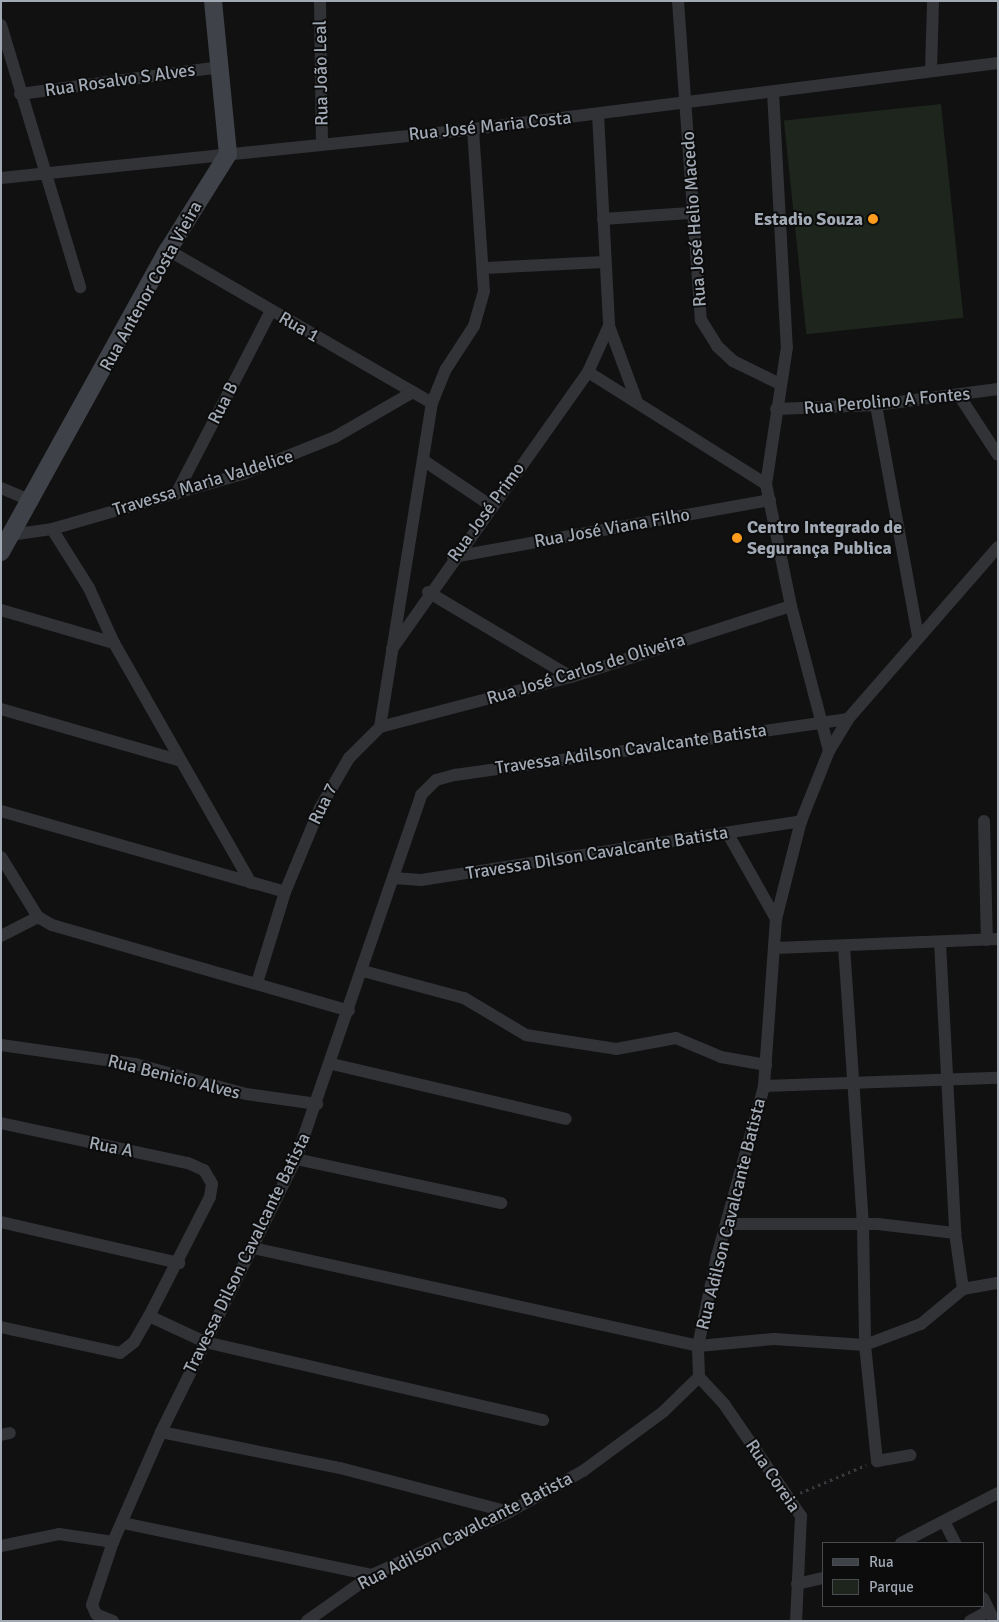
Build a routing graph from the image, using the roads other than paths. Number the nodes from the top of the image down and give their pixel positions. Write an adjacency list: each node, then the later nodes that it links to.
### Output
1 (213, 1): 7 (main road)
2 (320, 1): 14 (street, Rua João Leal)
3 (678, 1): 11 (street, Rua José Helio Macedo)
4 (932, 1): 8 (street)
5 (1, 26): 10 (street)
6 (998, 63): 8 (street, Rua José Maria Costa)
7 (220, 67): 10 (street, Rua Rosalvo S Alves); 15 (main road)
8 (932, 70): 9 (street, Rua José Maria Costa)
9 (773, 92): 11 (street, Rua José Maria Costa); 27 (street)
10 (20, 94): 16 (street)
11 (687, 102): 12 (street, Rua José Maria Costa); 18 (street, Rua José Helio Macedo)
12 (598, 114): 13 (street, Rua José Maria Costa); 19 (street)
13 (473, 129): 14 (street, Rua José Maria Costa); 22 (street)
14 (322, 144): 15 (street, Rua José Maria Costa)
15 (228, 154): 16 (street, Rua José Maria Costa); 20 (main road, Rua Antenor Costa Vieira)
16 (48, 170): 17 (street, Rua José Maria Costa); 23 (street)
17 (1, 178)
18 (690, 213): 19 (street); 27 (street, Rua José Helio Macedo)
19 (603, 219): 21 (street)
20 (168, 250): 24 (street, Rua 1); 41 (main road, Rua Antenor Costa Vieira)
21 (604, 262): 22 (street); 25 (street)
22 (485, 268): 32 (street)
23 (80, 287)
24 (271, 311): 29 (street, Rua 1); 39 (street, Rua B)
25 (609, 326): 26 (street, Rua José Primo); 31 (street)
26 (588, 372): 31 (street); 42 (street, Rua José Primo)
27 (780, 384): 34 (street)
28 (998, 389): 30 (street, Rua Perolino A Fontes)
29 (413, 392): 32 (street, Rua 1); 39 (street, Travessa Maria Valdelice)
30 (960, 397): 33 (street, Rua Perolino A Fontes); 35 (street)
31 (636, 399): 37 (street)
32 (432, 403): 36 (street)
33 (876, 405): 34 (street, Rua Perolino A Fontes); 51 (street)
34 (776, 409): 37 (street)
35 (998, 455)
36 (423, 460): 42 (street); 53 (street)
37 (766, 484): 40 (street)
38 (1, 488): 41 (street)
39 (176, 494): 43 (street, Travessa Maria Valdelice)
40 (770, 500): 47 (street, Rua José Viana Filho); 49 (street)
41 (32, 501): 44 (main road, Rua Antenor Costa Vieira)
42 (490, 505): 47 (street, Rua José Primo)
43 (52, 528): 44 (street, Travessa Maria Valdelice); 52 (street)
44 (10, 535): 46 (main road, Rua Antenor Costa Vieira)
45 (998, 547): 51 (street, Rua Adilson Cavalcante Batista)
46 (1, 552)
47 (454, 557): 48 (street, Rua José Primo)
48 (428, 592): 53 (street, Rua José Primo); 54 (street)
49 (791, 606): 54 (street, Rua José Carlos de Oliveira); 57 (street)
50 (1, 610): 52 (street)
51 (918, 636): 56 (street, Rua Adilson Cavalcante Batista)
52 (114, 643): 60 (street)
53 (388, 656): 58 (street)
54 (571, 677): 58 (street, Rua José Carlos de Oliveira)
55 (1, 709): 60 (street)
56 (848, 719): 57 (street, Travessa Adilson Cavalcante Batista); 59 (street, Rua Adilson Cavalcante Batista)
57 (821, 722): 59 (street); 61 (street, Travessa Adilson Cavalcante Batista)
58 (380, 727): 69 (street, Rua 7)
59 (829, 751): 63 (street, Rua Adilson Cavalcante Batista)
60 (181, 761): 68 (street)
61 (420, 795): 67 (street, Travessa Dilson Cavalcante Batista)
62 (1, 811): 68 (street)
63 (801, 821): 65 (street, Travessa Dilson Cavalcante Batista); 71 (street, Rua Adilson Cavalcante Batista)
64 (984, 821): 73 (street)
65 (728, 834): 67 (street, Travessa Dilson Cavalcante Batista); 71 (street)
66 (1, 857): 70 (street)
67 (393, 878): 77 (street, Travessa Dilson Cavalcante Batista)
68 (251, 883): 69 (street)
69 (284, 892): 78 (street, Rua 7)
70 (38, 917): 72 (street); 78 (street)
71 (776, 919): 76 (street, Rua Adilson Cavalcante Batista)
72 (1, 936)
73 (992, 939): 74 (street)
74 (940, 942): 75 (street); 84 (street)
75 (844, 946): 76 (street); 85 (street)
76 (775, 948): 82 (street, Rua Adilson Cavalcante Batista)
77 (363, 971): 79 (street, Travessa Dilson Cavalcante Batista); 82 (street)
78 (257, 983): 79 (street)
79 (349, 1011): 81 (street, Travessa Dilson Cavalcante Batista)
80 (1, 1045): 87 (street, Rua Benicio Alves)
81 (332, 1064): 87 (street, Travessa Dilson Cavalcante Batista); 88 (street)
82 (766, 1065): 86 (street, Rua Adilson Cavalcante Batista)
83 (998, 1078): 84 (street)
84 (947, 1083): 85 (street); 95 (street)
85 (853, 1084): 86 (street); 94 (street)
86 (764, 1086): 93 (street, Rua Adilson Cavalcante Batista)
87 (316, 1104): 90 (street, Travessa Dilson Cavalcante Batista)
88 (566, 1119)
89 (1, 1123): 97 (street, Rua A)
90 (296, 1158): 91 (street); 96 (street, Travessa Dilson Cavalcante Batista)
91 (501, 1203)
92 (1, 1222): 97 (street)
93 (726, 1224): 94 (street); 104 (street, Rua Adilson Cavalcante Batista)
94 (863, 1224): 95 (street); 103 (street)
95 (955, 1234): 99 (street)
96 (253, 1248): 102 (street, Travessa Dilson Cavalcante Batista); 104 (street)
97 (179, 1263): 100 (street)
98 (998, 1283): 99 (street)
99 (963, 1289): 103 (street)
100 (149, 1316): 101 (street); 102 (street)
101 (1, 1327)
102 (205, 1342): 106 (street); 107 (street, Travessa Dilson Cavalcante Batista)
103 (865, 1345): 104 (street); 108 (street)
104 (698, 1346): 105 (street, Rua Adilson Cavalcante Batista)
105 (699, 1377): 110 (street, Rua Adilson Cavalcante Batista); 119 (street, Rua Coreia)
106 (543, 1420)
107 (161, 1432): 110 (street); 112 (street, Travessa Dilson Cavalcante Batista)
108 (910, 1455)
109 (998, 1493): 111 (street)
110 (509, 1512): 117 (street, Rua Adilson Cavalcante Batista)
111 (944, 1521): 114 (street); 115 (street)
112 (123, 1523): 113 (street, Travessa Dilson Cavalcante Batista); 117 (street)
113 (112, 1542): 116 (street); 122 (street, Travessa Dilson Cavalcante Batista)
114 (902, 1542)
115 (954, 1542)
116 (1, 1546)
117 (372, 1575): 123 (street, Rua Adilson Cavalcante Batista)
118 (822, 1578): 119 (street)
119 (797, 1584): 124 (street, Rua Coreia)
120 (984, 1600): 121 (street)
121 (992, 1616): 125 (street)
122 (113, 1621)
123 (307, 1621)
124 (796, 1621)
125 (970, 1621)

